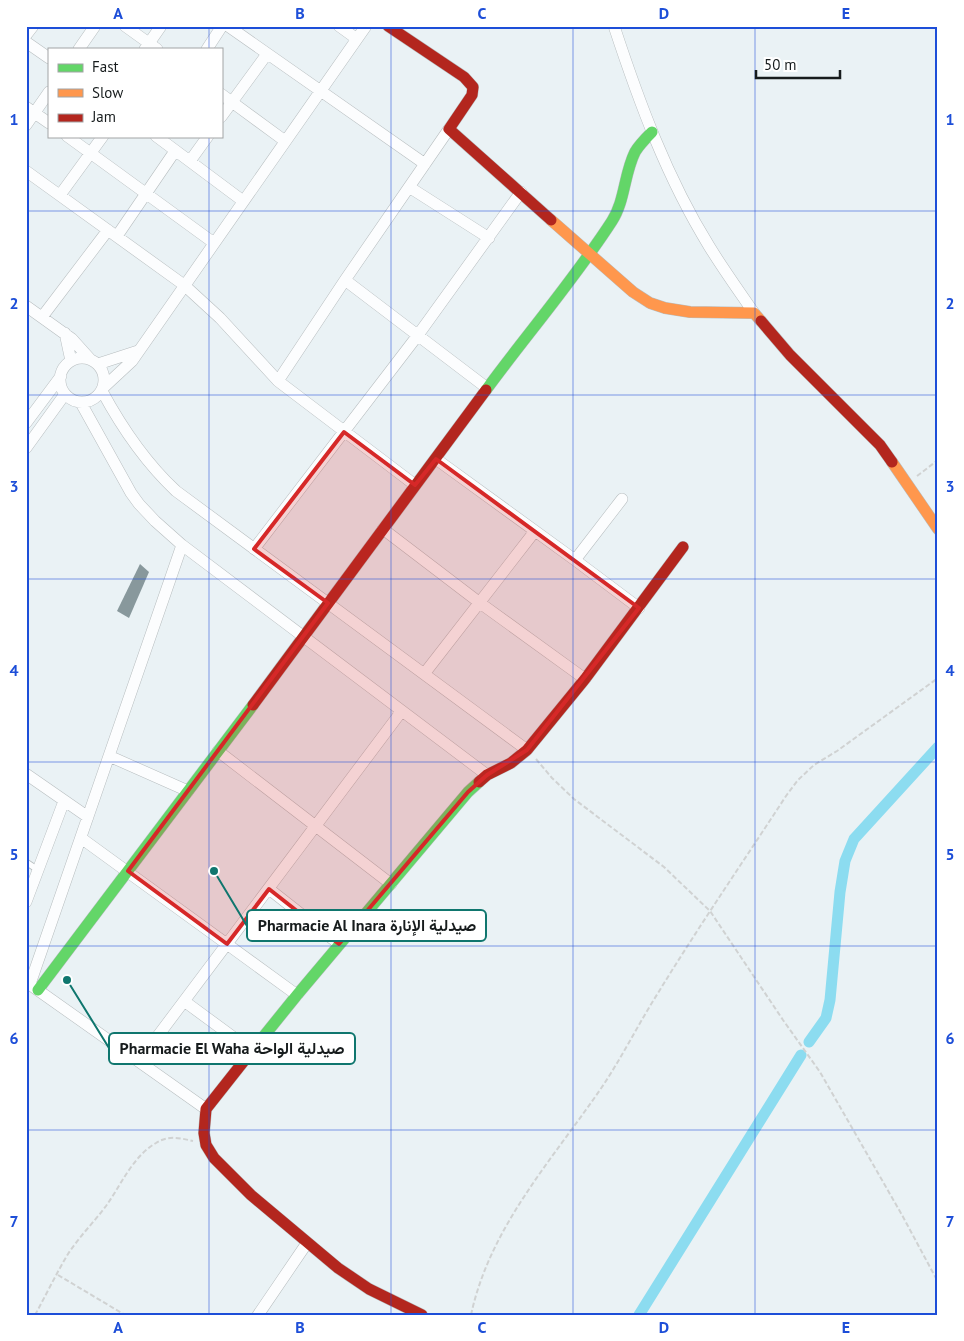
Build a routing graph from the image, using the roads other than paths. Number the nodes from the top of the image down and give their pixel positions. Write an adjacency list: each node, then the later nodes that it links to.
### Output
1 (33, 26): 11 (street)
2 (94, 26): 15 (street)
3 (125, 26): 14 (street)
4 (161, 26): 14 (street)
5 (222, 26): 16 (street)
6 (228, 26): 17 (street)
7 (339, 26): 12 (street)
8 (366, 26): 12 (street)
9 (388, 26): 27 (street)
10 (614, 26): 28 (street)
11 (26, 35)
12 (357, 39): 19 (street)
13 (26, 42): 18 (street)
14 (150, 47)
15 (80, 48)
16 (208, 48)
17 (266, 54): 19 (street); 22 (street)
18 (48, 57)
19 (320, 91): 33 (street); 37 (street)
20 (48, 93): 23 (street)
21 (222, 95): 22 (street)
22 (232, 102): 24 (street); 33 (street)
23 (30, 110): 25 (street); 26 (street)
24 (222, 116)
25 (48, 122)
26 (26, 125)
27 (449, 129): 37 (street); 40 (street)
28 (652, 132): 47 (street); 51 (street)
29 (70, 138): 35 (street)
30 (102, 138): 35 (street)
31 (159, 138): 34 (street)
32 (207, 138): 36 (street)
33 (285, 141): 43 (street)
34 (175, 151): 36 (street); 41 (street)
35 (91, 154): 41 (street); 42 (street)
36 (190, 161): 43 (street)
37 (425, 164): 39 (street)
38 (27, 173): 42 (street)
39 (409, 186): 45 (street); 48 (street)
40 (521, 192): 45 (street); 47 (street)
41 (146, 194): 44 (street); 46 (street)
42 (60, 195): 44 (street)
43 (243, 201): 46 (street)
44 (112, 233): 49 (street); 52 (street)
45 (489, 238): 54 (street)
46 (214, 243): 49 (street)
47 (590, 252): 51 (street); 60 (street)
48 (345, 280): 54 (street); 59 (street)
49 (184, 285): 55 (street); 59 (street)
50 (26, 306): 52 (street)
51 (754, 312): 71 (street)
52 (42, 317): 53 (street)
53 (65, 333): 56 (street); 57 (street)
54 (418, 334): 60 (street); 65 (street)
55 (138, 351): 57 (street); 61 (street)
56 (72, 361): 57 (street); 58 (street)
57 (94, 362): 61 (street)
58 (60, 376): 62 (street); 64 (street)
59 (278, 381): 65 (street)
60 (487, 388): 67 (street)
61 (103, 389): 63 (street); 75 (street)
62 (65, 394): 63 (street); 66 (street)
63 (81, 403): 73 (street)
64 (26, 423)
65 (344, 432): 68 (street); 75 (street)
66 (26, 448)
67 (436, 459): 68 (street); 72 (street)
68 (415, 485): 70 (street)
69 (622, 499): 76 (street)
70 (383, 529): 77 (street); 78 (street)
71 (938, 529)
72 (535, 531): 76 (street); 78 (street)
73 (182, 545): 80 (street); 86 (street)
74 (683, 547): 79 (street)
75 (254, 549): 77 (street)
76 (576, 560): 79 (street)
77 (328, 603): 80 (street); 81 (street)
78 (480, 603): 81 (street); 82 (street)
79 (639, 608): 82 (street)
80 (304, 637): 83 (street); 85 (street)
81 (424, 674): 84 (street)
82 (585, 679): 84 (street)
83 (401, 712): 88 (street); 92 (street)
84 (527, 750): 88 (street)
85 (218, 751): 89 (street); 92 (street)
86 (109, 756): 89 (street); 91 (street)
87 (26, 774): 90 (street)
88 (487, 775): 98 (street)
89 (188, 791): 96 (street)
90 (64, 801): 91 (street); 95 (street)
91 (88, 817): 93 (street)
92 (316, 826): 98 (street); 99 (street)
93 (81, 838): 96 (street); 103 (street)
94 (26, 862): 95 (lane)
95 (38, 870): 97 (street)
96 (128, 871): 101 (street); 103 (street)
97 (30, 880): 100 (street)
98 (391, 884): 102 (street)
99 (269, 889): 101 (street); 102 (street)
100 (26, 902)
101 (228, 944): 104 (street); 105 (street)
102 (339, 944): 104 (street)
103 (31, 985): 107 (street)
104 (297, 994): 106 (street)
105 (184, 1002): 106 (street); 107 (street)
106 (252, 1051): 108 (street)
107 (140, 1061): 108 (street)
108 (206, 1109): 109 (street)
109 (307, 1243): 110 (street); 111 (street)
110 (258, 1315)
111 (422, 1315)

